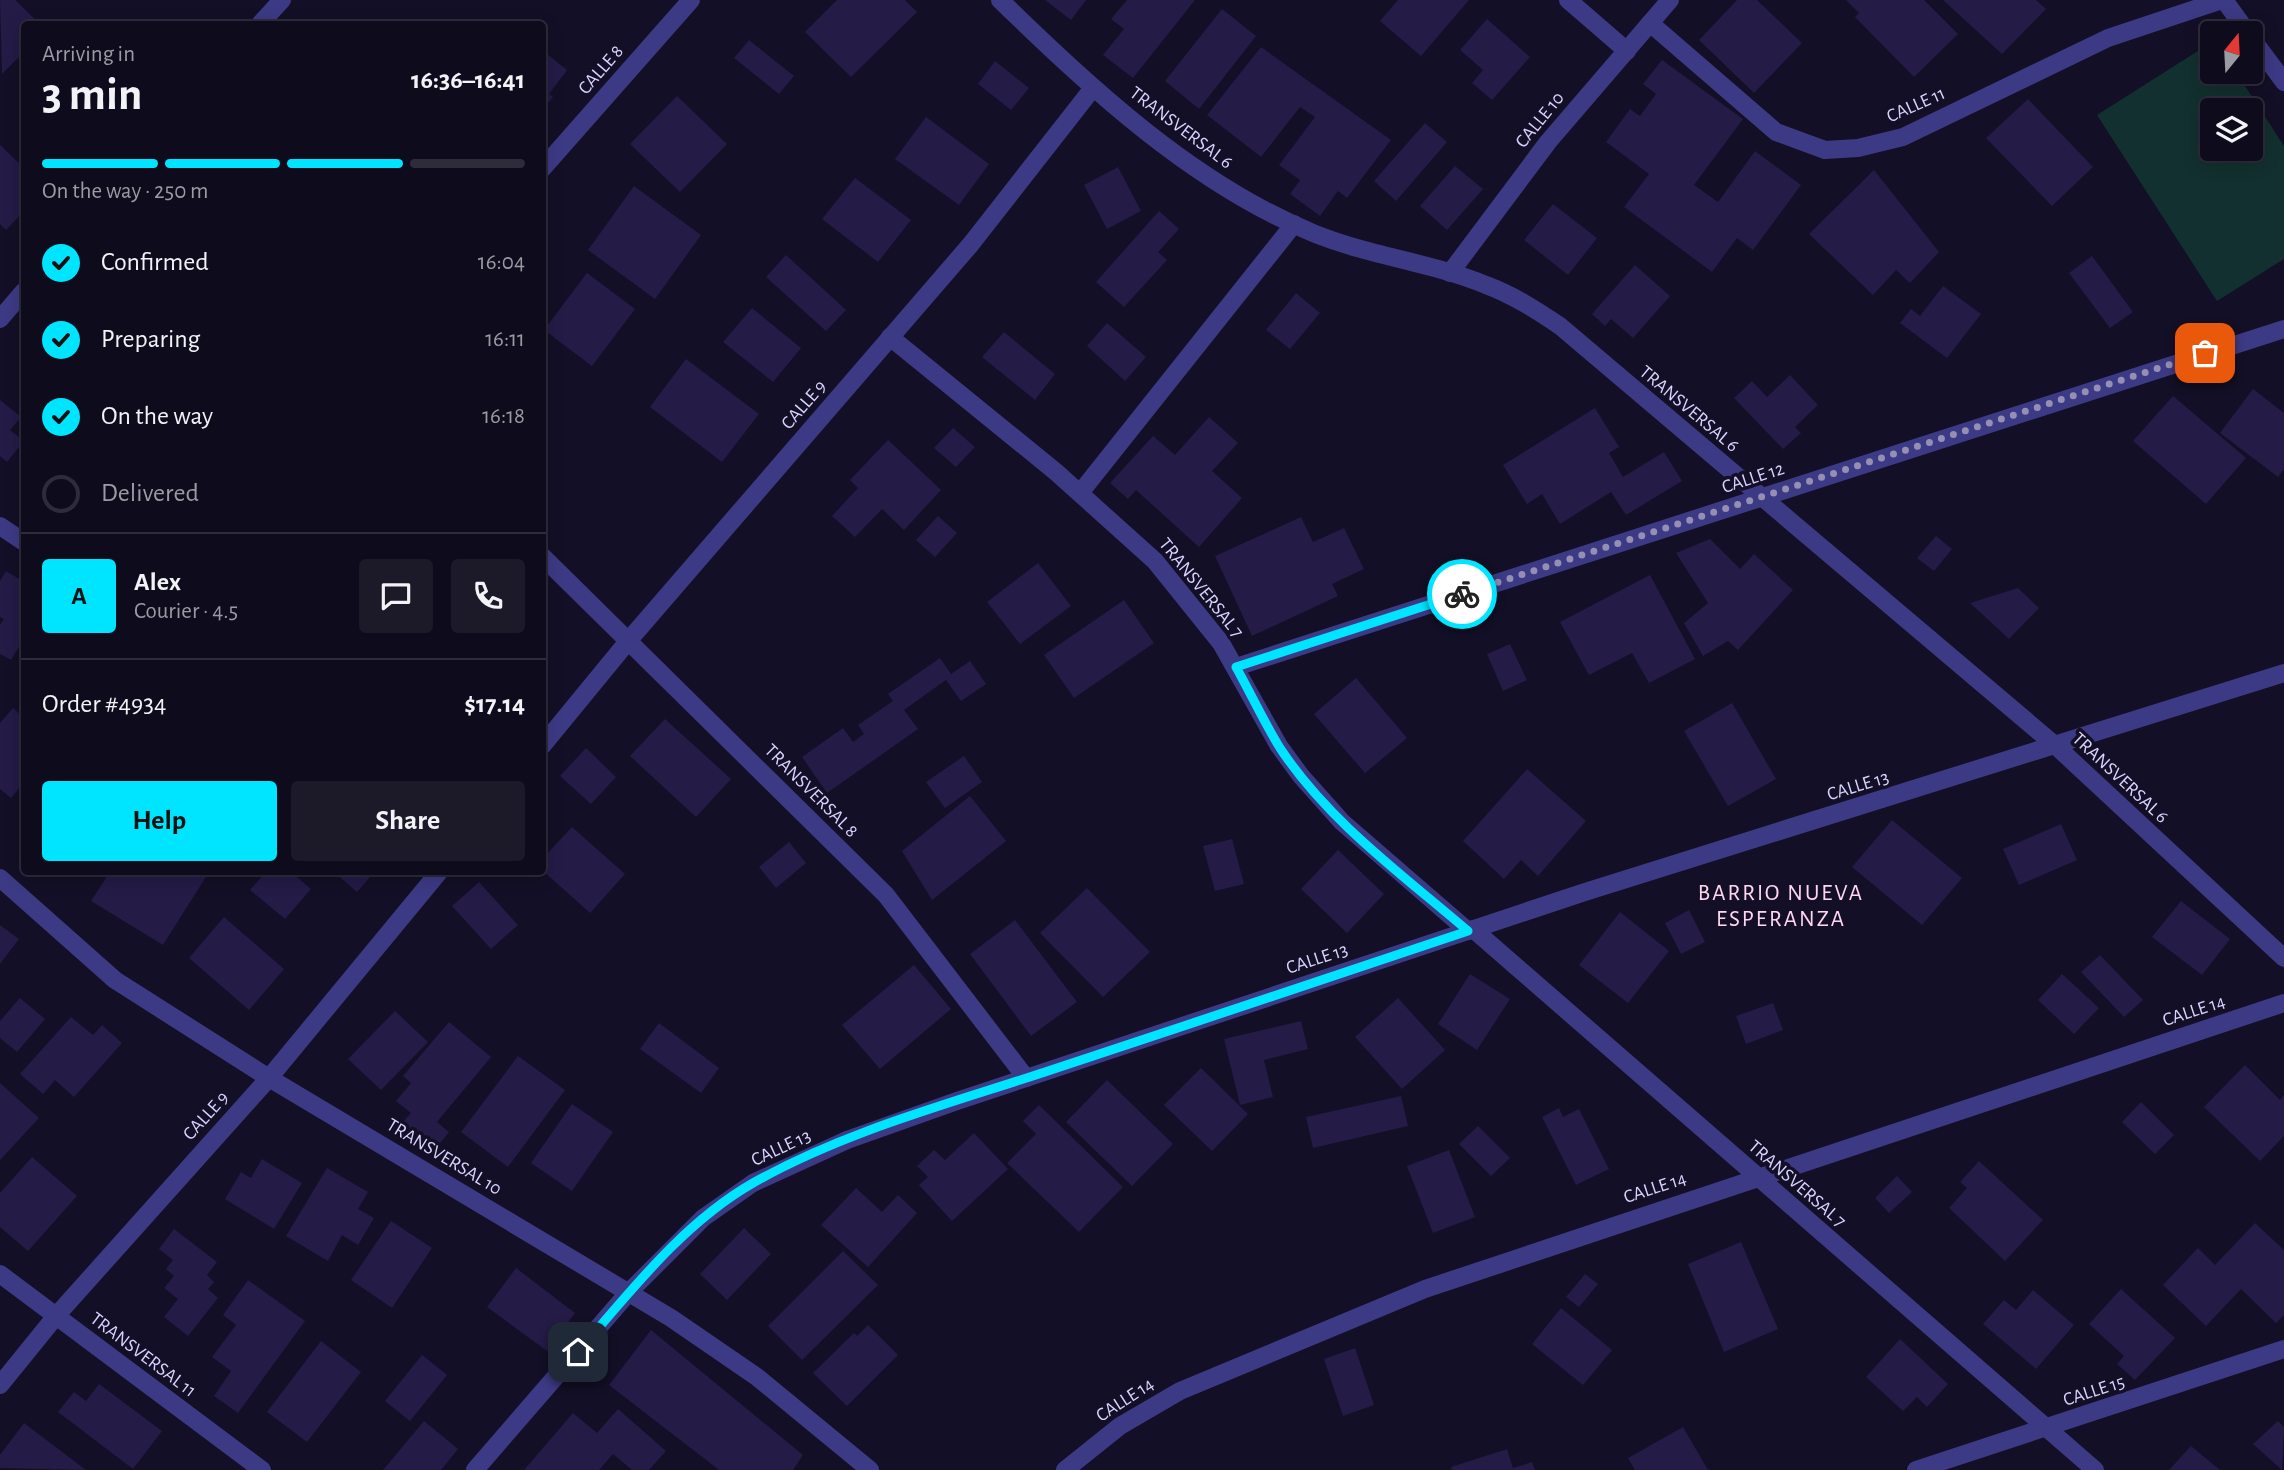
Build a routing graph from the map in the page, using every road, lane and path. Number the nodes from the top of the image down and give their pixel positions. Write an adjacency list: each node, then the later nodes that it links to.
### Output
1 (282, 0): 7 (street)
2 (691, 0): 14 (street, CALLE 8)
3 (1000, 0): 13 (street, TRANSVERSAL 6)
4 (1568, 0): 10 (street)
5 (1670, 0): 9 (street, CALLE 10)
6 (2223, 0): 8 (street); 9 (street, CALLE 11)
7 (263, 21)
8 (2239, 21)
9 (1650, 23): 10 (street, CALLE 10)
10 (1627, 51): 16 (street, CALLE 10)
11 (2263, 54): 12 (street)
12 (2284, 82)
13 (1093, 88): 15 (street, TRANSVERSAL 6); 20 (street, CALLE 9)
14 (546, 164)
15 (1294, 224): 16 (street, TRANSVERSAL 6); 21 (street)
16 (1450, 273): 22 (street, TRANSVERSAL 6)
17 (21, 294): 18 (street)
18 (0, 318)
19 (2284, 329): 22 (street, CALLE 12)
20 (890, 337): 21 (street, TRANSVERSAL 7); 26 (street, CALLE 9)
21 (1080, 493): 27 (street, TRANSVERSAL 7)
22 (1761, 498): 27 (street, CALLE 12); 30 (street, TRANSVERSAL 6)
23 (0, 526): 24 (street)
24 (21, 540)
25 (546, 560): 26 (street, TRANSVERSAL 8)
26 (629, 640): 29 (street, CALLE 9); 37 (street, TRANSVERSAL 8)
27 (1236, 667): 33 (street, TRANSVERSAL 7)
28 (2284, 673): 30 (street, CALLE 13)
29 (546, 741)
30 (2056, 746): 33 (street, CALLE 13); 34 (street, TRANSVERSAL 6)
31 (437, 875): 36 (street, CALLE 9)
32 (0, 878): 36 (street, TRANSVERSAL 10)
33 (1471, 930): 37 (street, CALLE 13); 38 (street, TRANSVERSAL 7)
34 (2284, 958)
35 (2284, 1003): 38 (street, CALLE 14)
36 (269, 1078): 40 (street, TRANSVERSAL 10); 41 (street, CALLE 9)
37 (1026, 1078): 40 (street, CALLE 13)
38 (1756, 1177): 44 (street, TRANSVERSAL 7); 48 (street, CALLE 14)
39 (0, 1274): 41 (street, TRANSVERSAL 11)
40 (629, 1292): 46 (street, CALLE 13); 47 (street, TRANSVERSAL 10)
41 (56, 1316): 43 (street, CALLE 9); 45 (street, TRANSVERSAL 11)
42 (2284, 1349): 44 (street, CALLE 15)
43 (0, 1385)
44 (2046, 1429): 49 (street, CALLE 15); 50 (street, TRANSVERSAL 7)
45 (262, 1470)
46 (475, 1470)
47 (870, 1470)
48 (1065, 1470)
49 (1916, 1470)
50 (2095, 1470)

